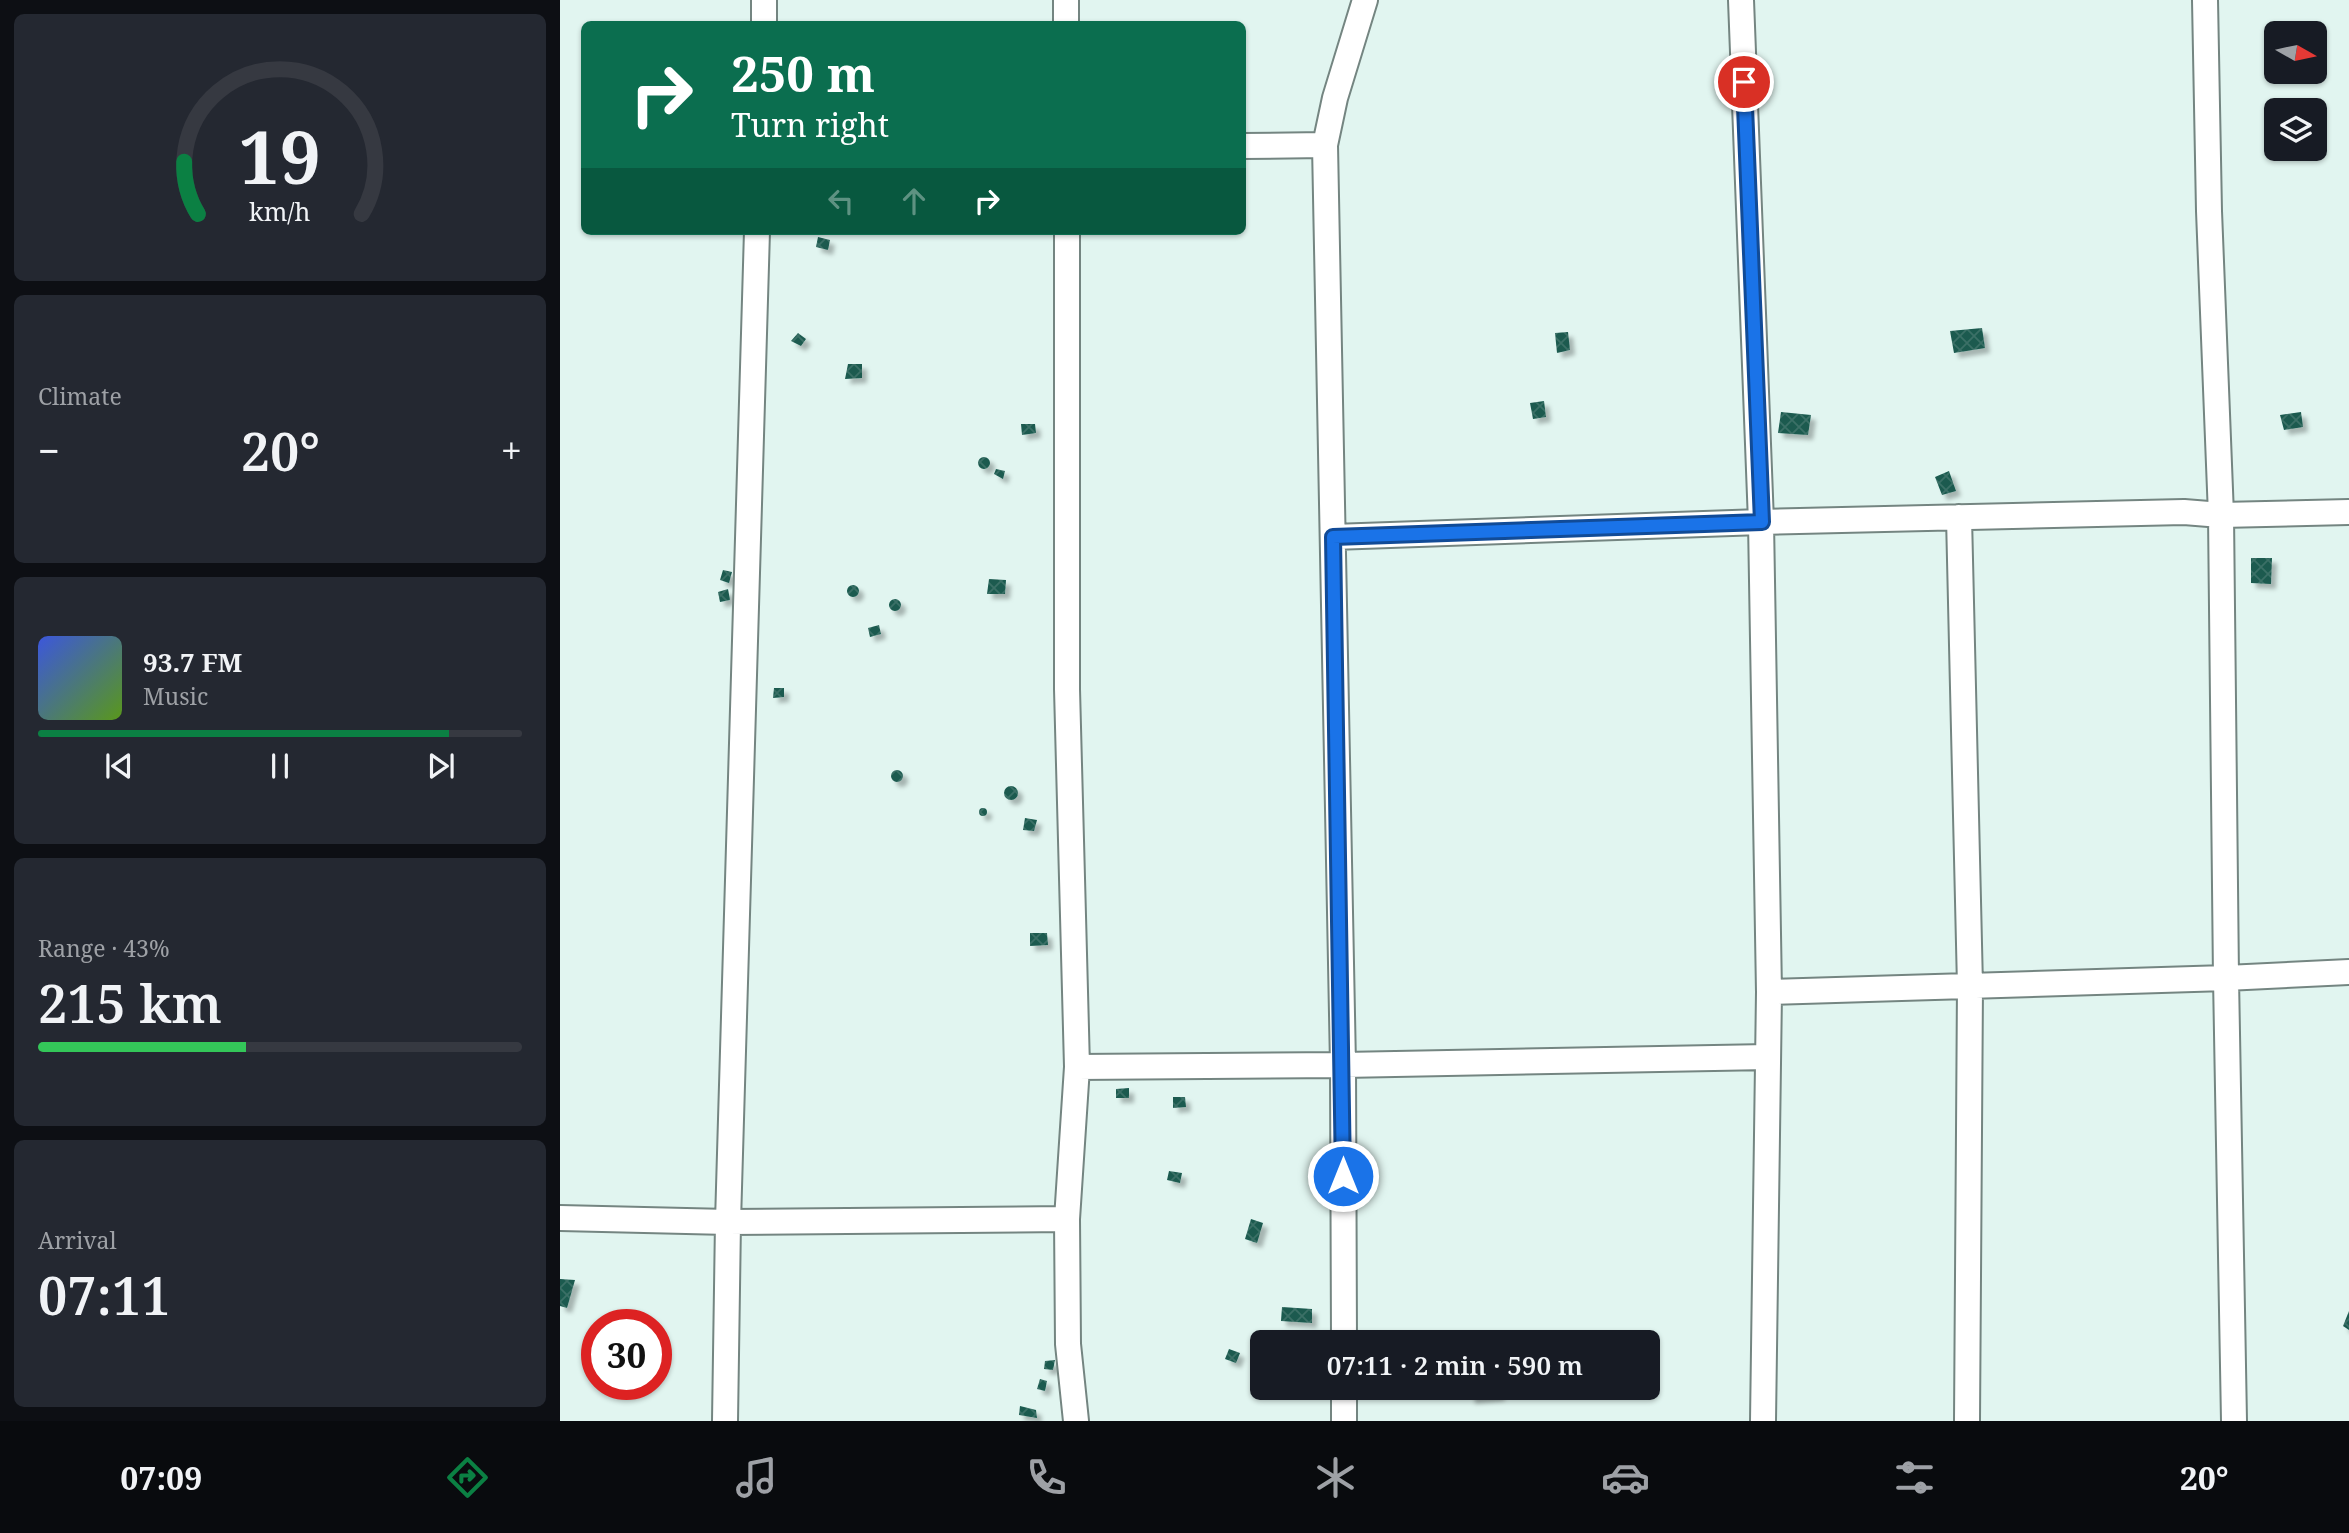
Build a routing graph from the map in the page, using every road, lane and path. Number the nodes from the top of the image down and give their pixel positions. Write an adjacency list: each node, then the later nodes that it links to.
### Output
1 (764, 0): 6 (street)
2 (1066, 0): 7 (street)
3 (1365, 0): 8 (street)
4 (1741, 0): 15 (street)
5 (2205, 0): 13 (street)
6 (764, 21)
7 (1066, 21)
8 (1325, 145): 9 (street); 16 (street)
9 (1246, 146)
10 (757, 235): 26 (street)
11 (1066, 235): 23 (street)
12 (2349, 512): 13 (street)
13 (2221, 515): 14 (street); 18 (street)
14 (1959, 517): 15 (street); 19 (street)
15 (1762, 522): 16 (street); 20 (street)
16 (1333, 537): 22 (street)
17 (2349, 972): 18 (street)
18 (2226, 978): 19 (street); 34 (street)
19 (1970, 986): 20 (street); 33 (street)
20 (1769, 992): 21 (street)
21 (1768, 1056): 22 (street); 32 (street)
22 (1343, 1065): 23 (street); 27 (street)
23 (1077, 1067): 25 (street)
24 (560, 1218): 26 (street)
25 (1067, 1219): 26 (street); 30 (street)
26 (727, 1222): 29 (street)
27 (1344, 1330)
28 (1344, 1400): 31 (street)
29 (724, 1421)
30 (1076, 1421)
31 (1344, 1421)
32 (1763, 1421)
33 (1967, 1421)
34 (2234, 1421)

